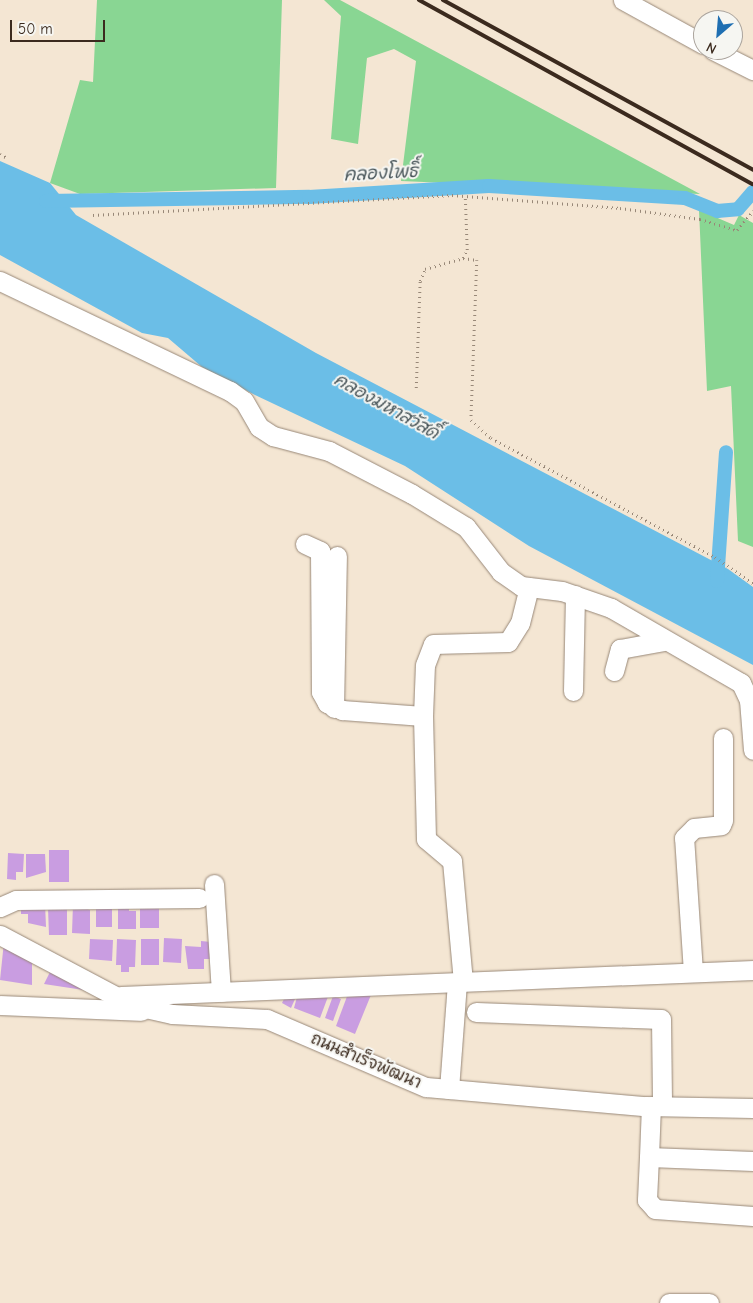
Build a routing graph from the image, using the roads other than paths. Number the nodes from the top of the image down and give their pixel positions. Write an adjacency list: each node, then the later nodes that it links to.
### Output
1 (623, 0): 2 (street)
2 (693, 38)
3 (733, 60): 4 (street)
4 (753, 70)
5 (0, 280): 8 (street)
6 (305, 544): 13 (street)
7 (337, 556): 13 (street)
8 (529, 587): 9 (street); 14 (street)
9 (575, 595): 10 (street); 12 (street)
10 (664, 641): 11 (street); 16 (street)
11 (614, 671)
12 (573, 691)
13 (334, 708): 14 (street)
14 (424, 716): 23 (street)
15 (723, 738): 22 (street)
16 (753, 750)
17 (214, 884): 24 (street)
18 (199, 898): 19 (street)
19 (0, 908)
20 (0, 935): 25 (street, ถนนสำเร็จพัฒนา)
21 (753, 970): 22 (street)
22 (693, 972): 23 (street)
23 (460, 982): 24 (street); 29 (street)
24 (221, 992): 25 (street)
25 (117, 996): 27 (street, ถนนสำเร็จพัฒนา)
26 (0, 1005): 27 (street)
27 (151, 1011): 29 (street, ถนนสำเร็จพัฒนา)
28 (476, 1012): 30 (street)
29 (449, 1089): 30 (street, ถนนสำเร็จพัฒนา)
30 (656, 1106): 31 (street, ถนนสำเร็จพัฒนา); 32 (street)
31 (753, 1108)
32 (648, 1157): 33 (street); 34 (street)
33 (753, 1161)
34 (753, 1216)
35 (669, 1303): 36 (street)
36 (708, 1303)

